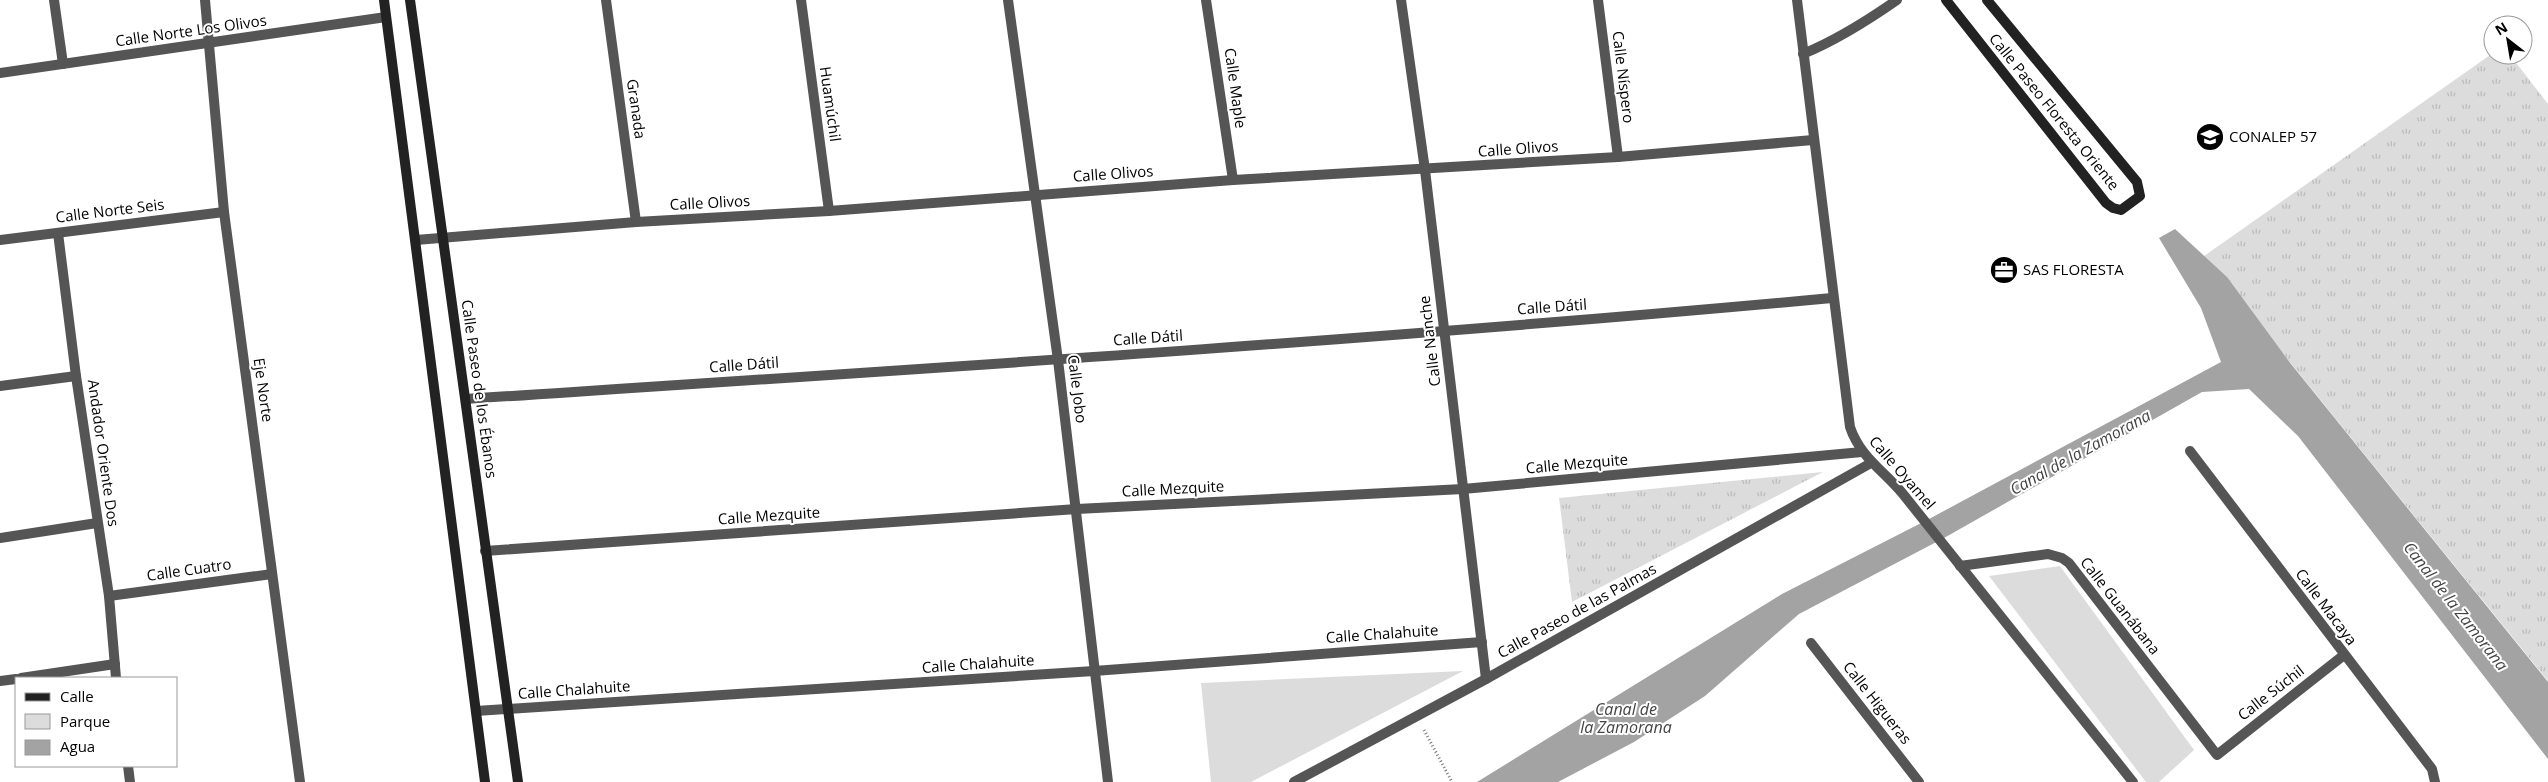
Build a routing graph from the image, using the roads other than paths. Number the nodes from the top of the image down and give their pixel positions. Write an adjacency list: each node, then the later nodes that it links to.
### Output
1 (54, 0): 18 (street)
2 (205, 0): 16 (street, Eje Norte)
3 (384, 0): 15 (main road)
4 (410, 0): 29 (main road, Calle Paseo de los Ébanos)
5 (606, 0): 27 (street, Granada)
6 (801, 0): 25 (street, Huamúchil)
7 (1008, 0): 24 (street, Calle Jobo)
8 (1206, 0): 23 (street, Calle Maple)
9 (1400, 0): 22 (street, Calle Nanche)
10 (1598, 0): 21 (street, Calle Níspero)
11 (1797, 0): 17 (street, Calle Oyamel)
12 (1896, 0): 17 (street)
13 (1946, 0): 14 (main road, Calle Paseo Floresta Oriente)
14 (1987, 0)
15 (386, 17): 16 (street, Calle Norte Los Olivos); 31 (main road)
16 (210, 44): 18 (street, Calle Norte Los Olivos); 26 (street, Eje Norte)
17 (1803, 54): 20 (street, Calle Oyamel)
18 (63, 64): 19 (street, Calle Norte Los Olivos)
19 (0, 74)
20 (1813, 140): 21 (street, Calle Olivos); 32 (street, Calle Oyamel)
21 (1618, 157): 22 (street, Calle Olivos)
22 (1425, 170): 23 (street, Calle Olivos); 33 (street, Calle Nanche)
23 (1233, 180): 24 (street, Calle Olivos)
24 (1036, 194): 25 (street, Calle Olivos); 34 (street, Calle Jobo)
25 (829, 211): 27 (street, Calle Olivos)
26 (224, 212): 28 (street, Calle Norte Seis); 47 (street, Eje Norte)
27 (636, 222): 29 (street, Calle Olivos)
28 (58, 233): 30 (street, Calle Norte Seis); 35 (street, Andador Oriente Dos)
29 (443, 238): 31 (street, Calle Olivos); 37 (main road, Calle Paseo de los Ébanos)
30 (0, 240)
31 (416, 240): 60 (main road)
32 (1832, 298): 33 (street, Calle Dátil); 39 (street, Calle Oyamel)
33 (1444, 330): 34 (street, Calle Dátil); 41 (street, Calle Nanche)
34 (1058, 360): 37 (street, Calle Dátil); 42 (street, Calle Jobo)
35 (76, 376): 36 (street); 43 (street, Andador Oriente Dos)
36 (0, 386)
37 (466, 399): 45 (main road, Calle Paseo de los Ébanos)
38 (2190, 451): 51 (street, Calle Macaya)
39 (1862, 452): 40 (street, Calle Oyamel); 41 (street, Calle Mezquite)
40 (1871, 463): 46 (street, Calle Oyamel); 57 (street, Calle Paseo de las Palmas)
41 (1464, 489): 42 (street, Calle Mezquite); 49 (street, Calle Nanche)
42 (1077, 509): 45 (street, Calle Mezquite); 53 (street, Calle Jobo)
43 (97, 523): 44 (street); 48 (street, Andador Oriente Dos)
44 (0, 538)
45 (485, 551): 59 (main road, Calle Paseo de los Ébanos)
46 (1960, 566): 61 (street, Calle Guanábana); 70 (street, Calle Oyamel)
47 (272, 574): 48 (street, Calle Cuatro); 64 (street, Eje Norte)
48 (109, 596): 52 (street, Andador Oriente Dos)
49 (1482, 642): 53 (street, Calle Chalahuite); 57 (street, Calle Nanche)
50 (1811, 643): 69 (street, Calle Higueras)
51 (2344, 655): 61 (street, Calle Súchil); 71 (street, Calle Macaya)
52 (114, 664): 54 (street); 55 (street, Andador Oriente Dos)
53 (1094, 671): 59 (street, Calle Chalahuite); 67 (street, Calle Jobo)
54 (28, 677)
55 (116, 677)
56 (15, 679): 58 (street)
57 (1486, 679): 68 (street, Calle Paseo de las Palmas)
58 (0, 681)
59 (508, 709): 60 (street, Calle Chalahuite); 66 (main road, Calle Paseo de los Ébanos)
60 (476, 711): 65 (main road)
61 (2217, 755)
62 (128, 767): 63 (street)
63 (130, 782)
64 (300, 782)
65 (486, 782)
66 (518, 782)
67 (1108, 782)
68 (1294, 782)
69 (1919, 782)
70 (2133, 782)
71 (2434, 782)

